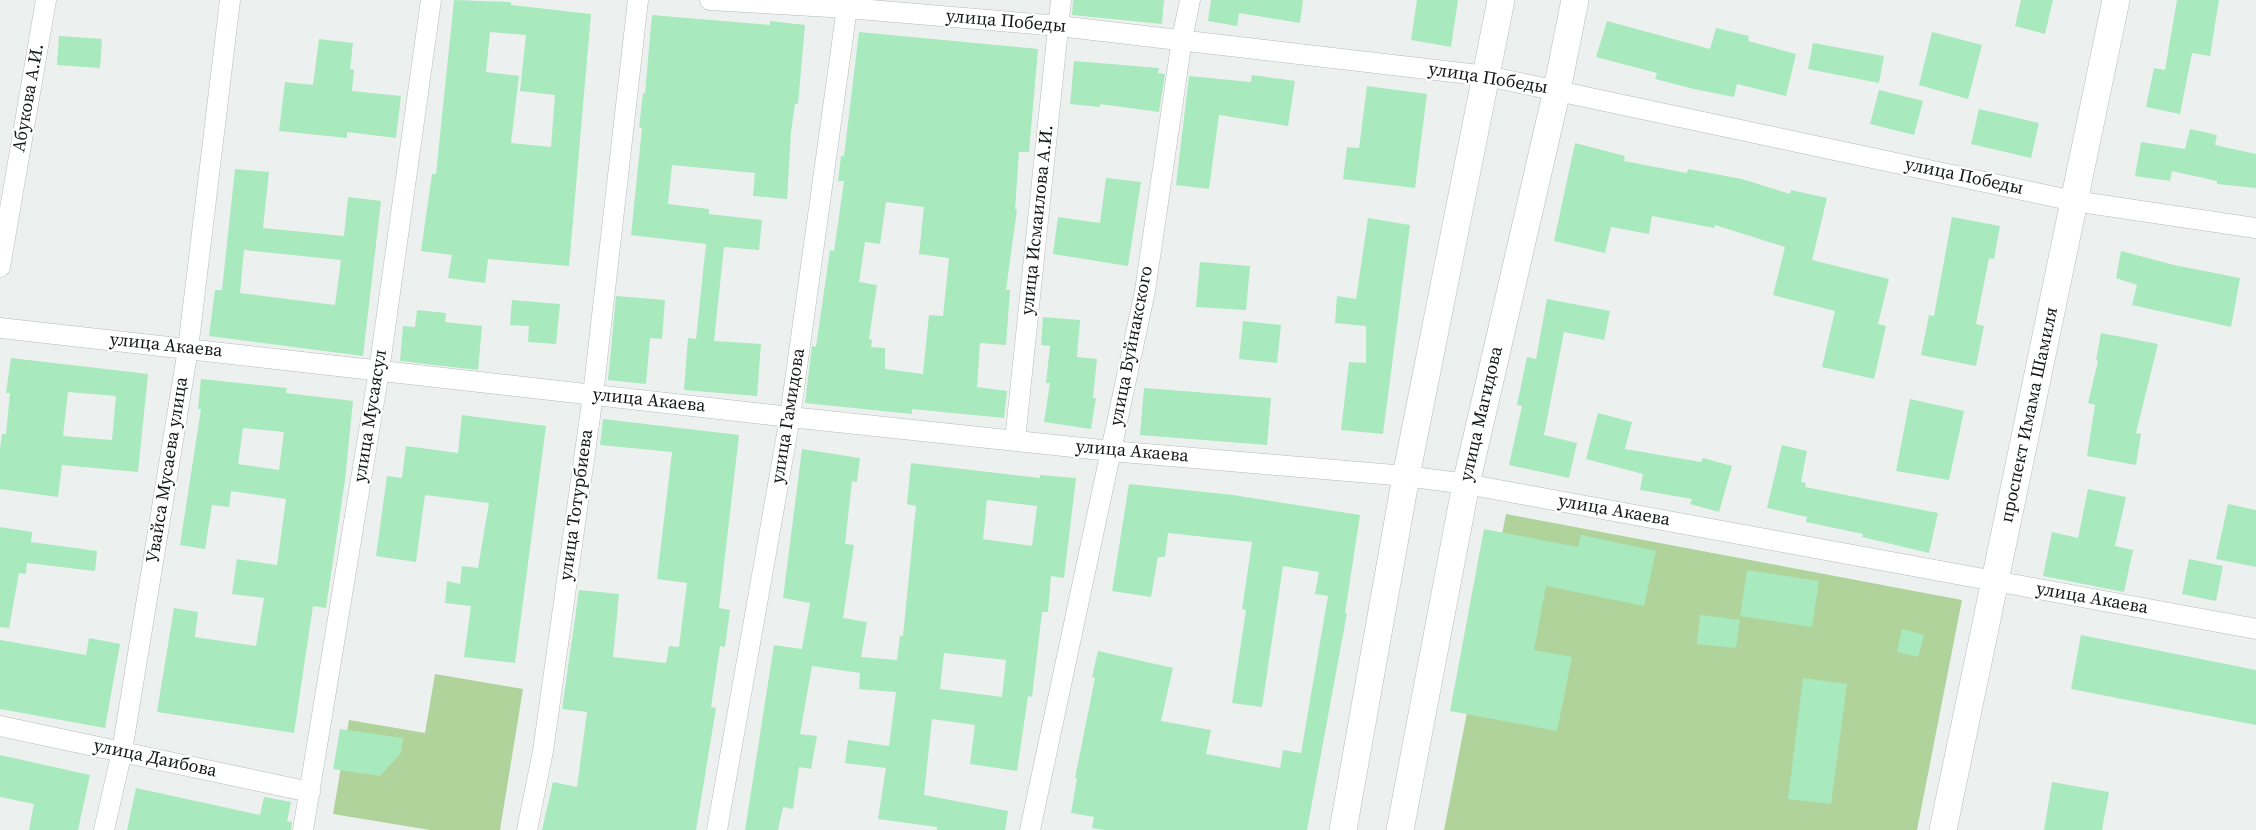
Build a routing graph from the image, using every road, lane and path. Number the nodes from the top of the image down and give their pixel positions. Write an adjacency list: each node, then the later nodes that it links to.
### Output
1 (46, 0): 18 (street, Абукова А.И.)
2 (231, 0): 20 (street, Увайса Мусаева улица)
3 (431, 0): 21 (street, улица Мусаясул)
4 (638, 0): 22 (street, улица Тотурбиева)
5 (710, 0): 11 (street, улица Победы)
6 (1061, 0): 12 (street, улица Исмаилова А.И.)
7 (1190, 0): 13 (street, улица Буйнакского)
8 (1501, 0): 14 (main road)
9 (1575, 0): 15 (main road, улица Магидова)
10 (2116, 0): 16 (main road, проспект Имама Шамиля)
11 (848, 4): 12 (street, улица Победы); 23 (street, улица Гамидова)
12 (1059, 27): 13 (street, улица Победы); 24 (street, улица Исмаилова А.И.)
13 (1182, 39): 14 (street, улица Победы); 25 (street, улица Буйнакского)
14 (1486, 76): 15 (street, улица Победы); 26 (main road)
15 (1557, 90): 16 (street, улица Победы); 27 (main road, улица Магидова)
16 (2074, 201): 17 (street, улица Победы); 28 (main road, проспект Имама Шамиля)
17 (2256, 228)
18 (0, 267)
19 (0, 328): 20 (street, улица Акаева)
20 (188, 349): 21 (street, улица Акаева); 31 (street, Увайса Мусаева улица)
21 (379, 371): 22 (street, улица Акаева); 32 (street, улица Мусаясул)
22 (593, 395): 23 (street, улица Акаева); 35 (street, улица Тотурбиева)
23 (790, 417): 24 (street, улица Акаева); 36 (street, улица Гамидова)
24 (1015, 440): 25 (street, улица Акаева)
25 (1111, 451): 26 (street, улица Акаева); 37 (street, улица Буйнакского)
26 (1406, 476): 27 (street, улица Акаева); 38 (main road)
27 (1466, 484): 28 (street, улица Акаева); 39 (main road, улица Магидова)
28 (1996, 581): 29 (street, улица Акаева); 40 (main road, проспект Имама Шамиля)
29 (2256, 629)
30 (0, 726): 31 (street, улица Даибова)
31 (122, 752): 32 (street, улица Даибова); 33 (street, Увайса Мусаева улица)
32 (310, 792): 34 (street, улица Мусаясул)
33 (104, 830)
34 (303, 830)
35 (527, 830)
36 (717, 830)
37 (1030, 830)
38 (1343, 830)
39 (1400, 830)
40 (1943, 830)

